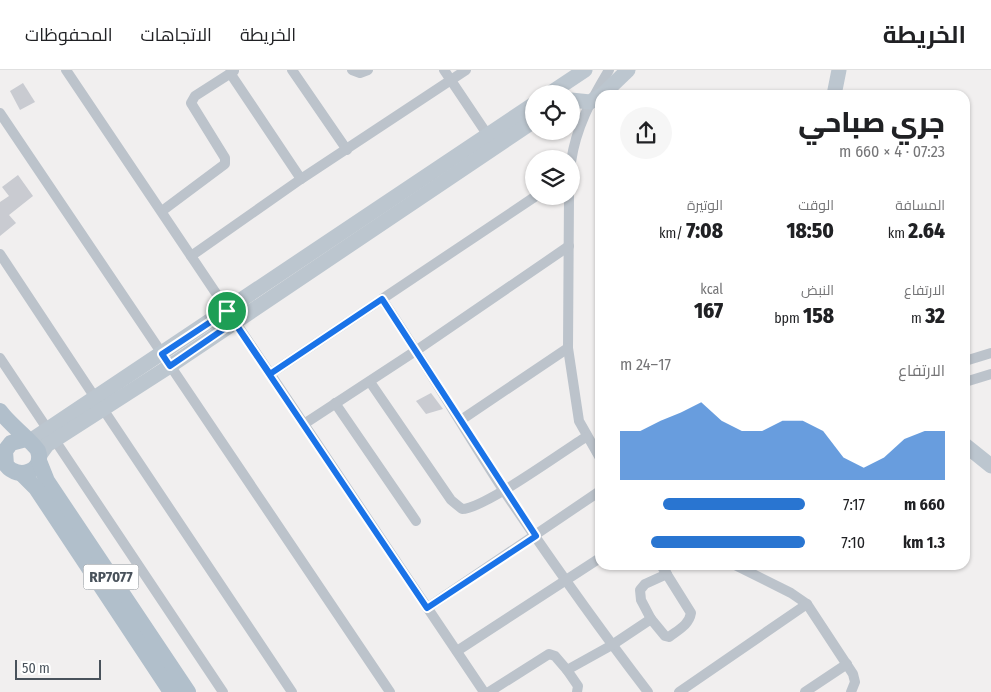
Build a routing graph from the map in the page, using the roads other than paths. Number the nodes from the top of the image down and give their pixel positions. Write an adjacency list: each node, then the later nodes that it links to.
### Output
1 (66, 70): 29 (street)
2 (292, 70): 24 (street)
3 (352, 70): 4 (street)
4 (368, 70)
5 (444, 70): 12 (street)
6 (466, 70): 12 (street)
7 (585, 70): 13 (street)
8 (609, 70): 14 (street)
9 (628, 70): 15 (street)
10 (839, 70): 16 (street)
11 (226, 72): 26 (street); 29 (street)
12 (451, 80): 23 (street); 24 (street)
13 (562, 85)
14 (600, 90)
15 (606, 90)
16 (835, 90)
17 (595, 98): 18 (street)
18 (580, 99)
19 (595, 102): 25 (street)
20 (525, 112): 23 (street)
21 (0, 113): 40 (street)
22 (525, 125): 23 (street)
23 (492, 141): 34 (street)
24 (347, 150): 26 (street)
25 (573, 150)
26 (301, 179): 32 (street)
27 (525, 203): 33 (street)
28 (569, 205): 30 (street)
29 (162, 211): 32 (street)
30 (569, 246): 35 (street); 36 (street)
31 (0, 254): 45 (street)
32 (191, 256): 34 (street)
33 (382, 299): 36 (street); 41 (street)
34 (231, 316): 40 (street); 41 (street)
35 (568, 348): 48 (street); 51 (street)
36 (417, 350): 44 (street); 48 (street)
37 (991, 353): 39 (street)
38 (0, 358): 50 (street)
39 (970, 359)
40 (166, 360): 45 (street); 79 (street)
41 (270, 374): 49 (street)
42 (991, 374): 43 (street)
43 (970, 380)
44 (370, 382): 46 (street); 59 (street)
45 (100, 404): 50 (street); 78 (street)
46 (335, 404): 49 (street); 61 (street)
47 (0, 411): 52 (main road, RP7077)
48 (461, 420): 59 (street)
49 (304, 424): 69 (street)
50 (51, 435): 52 (street); 56 (street); 77 (street)
51 (586, 437): 55 (street); 59 (street)
52 (28, 440): 53 (main road, RP7077); 56 (main road, RP7077)
53 (2, 445): 58 (main road, RP7077)
54 (970, 449): 57 (street)
55 (595, 450)
56 (39, 458): 58 (main road); 76 (main road, RP7077)
57 (991, 466)
58 (22, 474): 75 (main road, RP7077)
59 (504, 490): 62 (street)
60 (595, 495): 62 (street)
61 (416, 521)
62 (536, 536): 67 (street); 69 (street)
63 (595, 561): 67 (street)
64 (663, 570): 70 (street)
65 (665, 570): 70 (street)
66 (744, 570): 68 (street)
67 (568, 580): 71 (street); 72 (street)
68 (807, 604): 73 (street); 84 (street)
69 (427, 608): 72 (street)
70 (651, 619): 71 (street)
71 (612, 645): 74 (street); 83 (street)
72 (457, 651): 80 (street)
73 (847, 664): 85 (street); 86 (street)
74 (567, 670): 81 (street); 82 (street)
75 (170, 692)
76 (188, 692)
77 (222, 692)
78 (292, 692)
79 (390, 692)
80 (484, 692)
81 (489, 692)
82 (577, 692)
83 (648, 692)
84 (679, 692)
85 (805, 692)
86 (851, 692)

